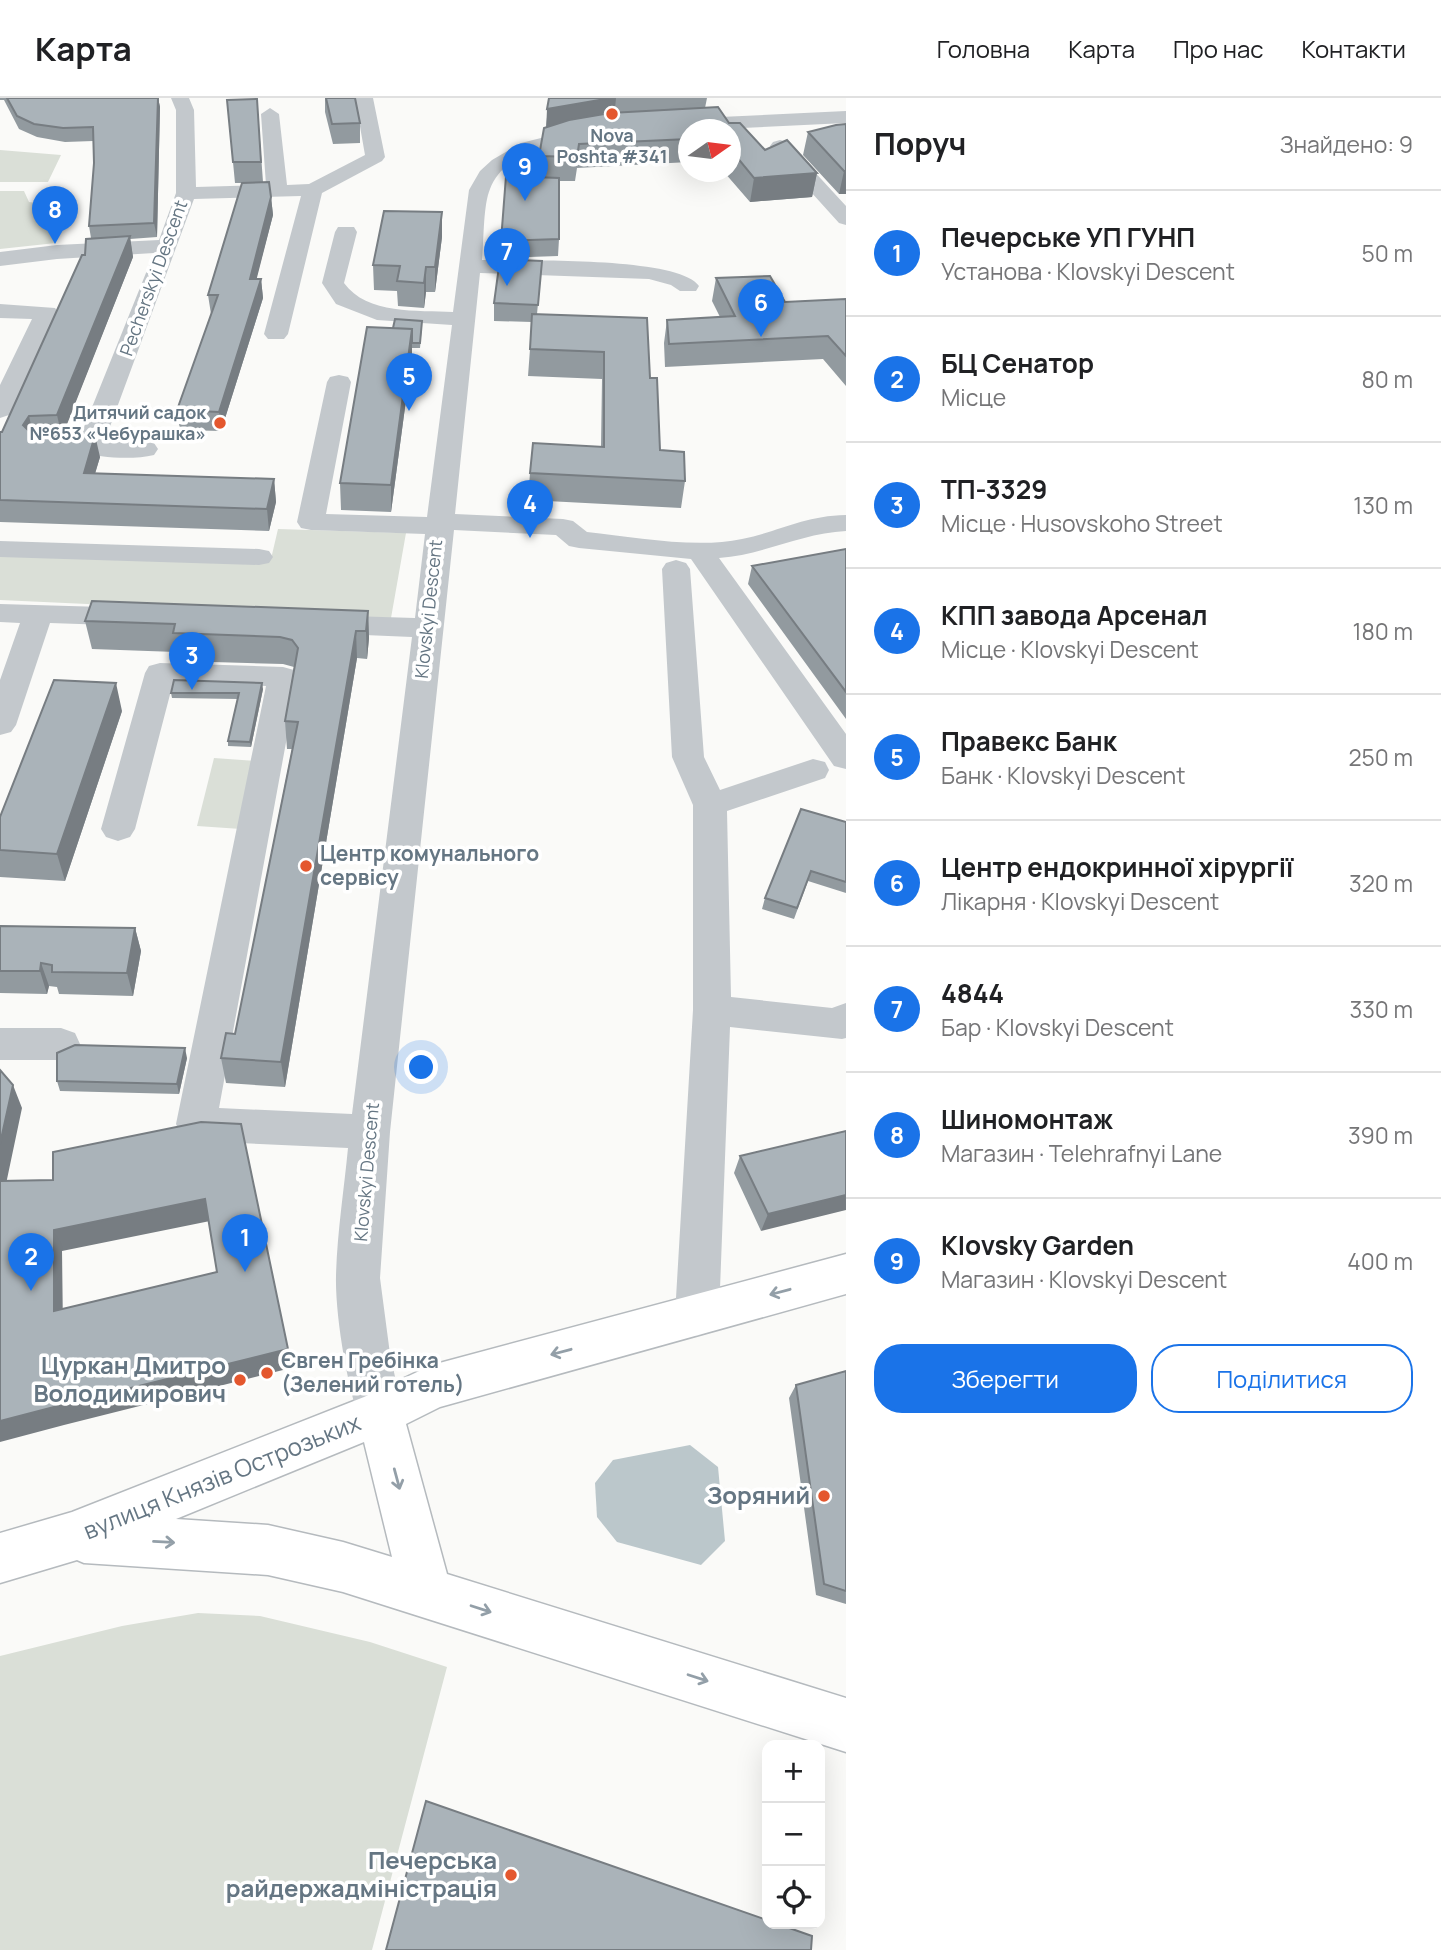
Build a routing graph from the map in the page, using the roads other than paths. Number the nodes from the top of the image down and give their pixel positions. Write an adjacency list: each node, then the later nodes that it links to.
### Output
1 (180, 98): 13 (street, Pecherskyi Descent)
2 (364, 98): 11 (street)
3 (830, 98): 7 (street)
4 (775, 102): 7 (street)
5 (270, 114): 12 (street)
6 (846, 117): 7 (street)
7 (816, 118): 10 (street)
8 (604, 127): 18 (street, Klovskyi Descent)
9 (673, 133): 10 (street)
10 (752, 138): 14 (street)
11 (313, 190): 12 (street); 22 (street)
12 (277, 191): 13 (street)
13 (186, 193): 16 (street, Pecherskyi Descent)
14 (846, 219)
15 (346, 232): 21 (street)
16 (169, 246): 17 (street); 25 (street, Pecherskyi Descent)
17 (0, 259)
18 (471, 265): 19 (street); 21 (street, Klovskyi Descent)
19 (688, 286)
20 (0, 311): 24 (street)
21 (463, 319): 27 (street, Klovskyi Descent)
22 (276, 334)
23 (339, 382): 27 (street)
24 (0, 410)
25 (145, 449)
26 (846, 523): 30 (street)
27 (439, 524): 30 (street); 35 (street, Klovskyi Descent)
28 (0, 549): 29 (street)
29 (259, 557)
30 (688, 560): 37 (street); 39 (street)
31 (0, 613): 32 (street)
32 (38, 614): 33 (street); 36 (street)
33 (169, 618)
34 (289, 623): 35 (street)
35 (427, 628): 45 (street, Klovskyi Descent)
36 (0, 725)
37 (846, 758)
38 (813, 770): 39 (street)
39 (710, 805): 41 (street)
40 (118, 829): 45 (street)
41 (712, 1010): 42 (street); 47 (street)
42 (846, 1018)
43 (0, 1044): 44 (street)
44 (61, 1044)
45 (370, 1132): 48 (street, Klovskyi Descent)
46 (846, 1274): 47 (main road, вулиця Князів Острозьких, one-way to 47)
47 (697, 1315): 48 (main road, вулиця Князів Острозьких, one-way to 48)
48 (380, 1413): 49 (main road, вулиця Князів Острозьких); 51 (main road, one-way to 51)
49 (72, 1537): 50 (main road, вулиця Князів Острозьких); 51 (main road, one-way to 51)
50 (0, 1558)
51 (426, 1592): 52 (main road, one-way to 52)
52 (846, 1725)

